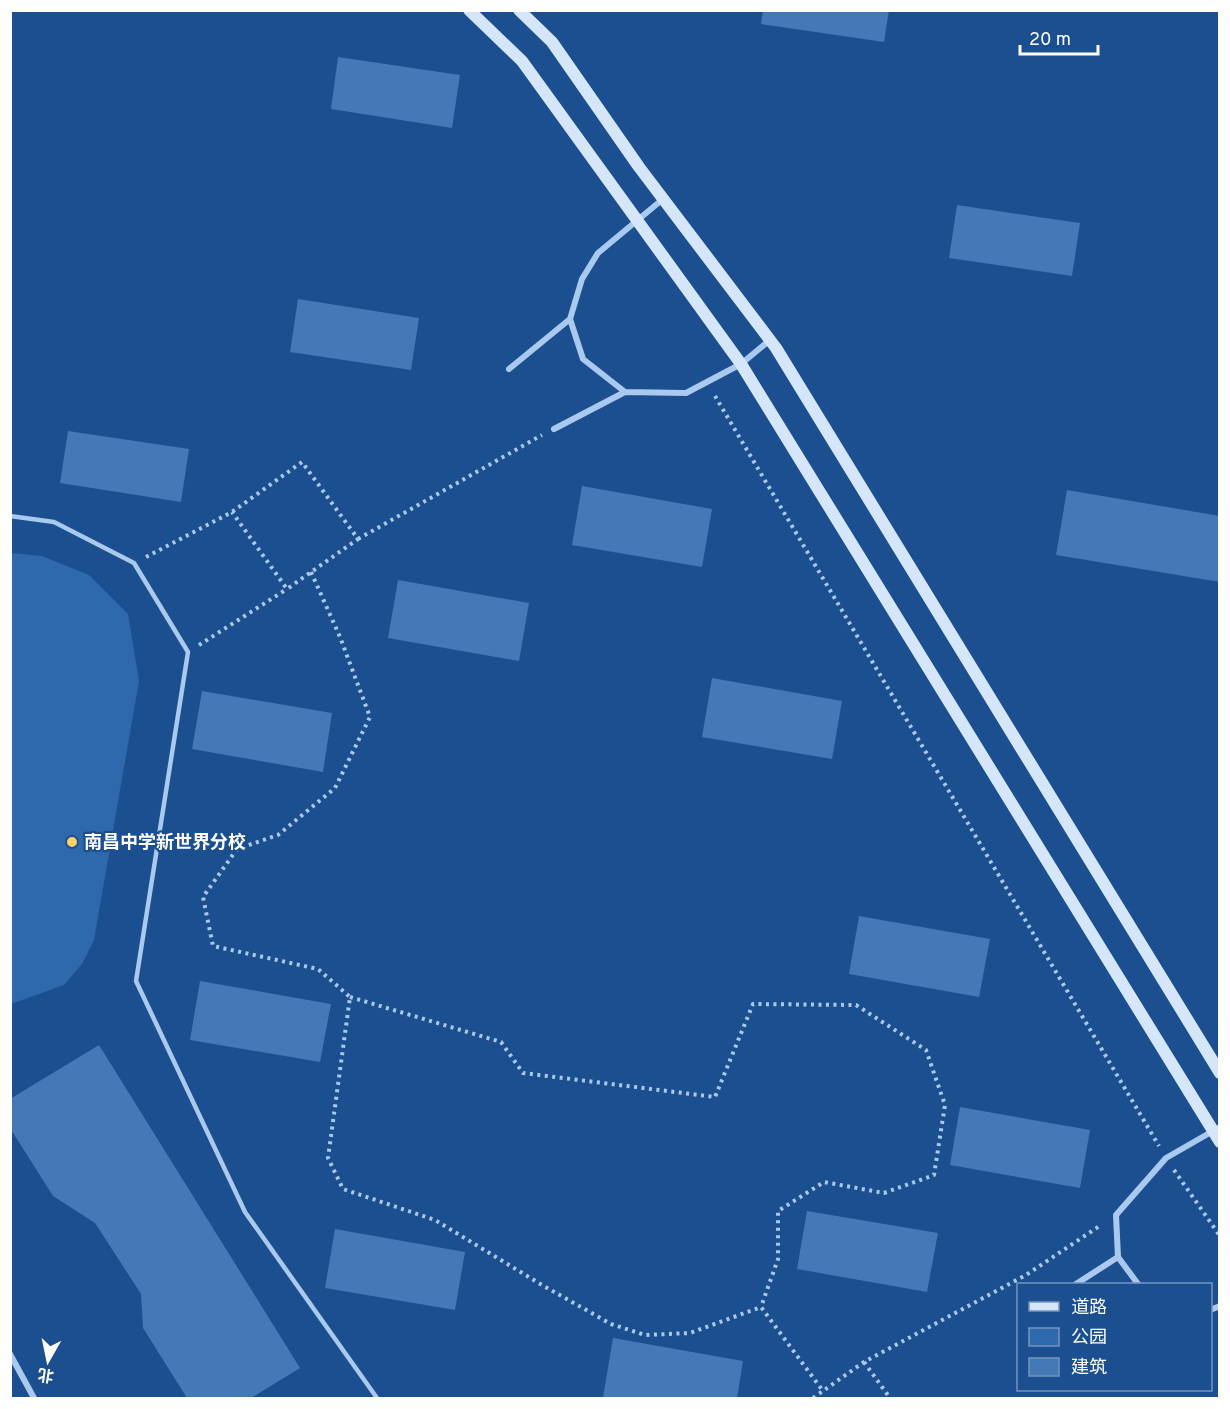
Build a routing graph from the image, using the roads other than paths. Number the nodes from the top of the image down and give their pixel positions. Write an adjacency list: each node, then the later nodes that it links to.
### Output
1 (469, 10): 4 (main road)
2 (519, 10): 3 (main road)
3 (663, 199): 4 (street); 6 (main road)
4 (638, 221): 5 (street); 7 (main road)
5 (570, 320): 8 (street); 9 (street)
6 (770, 340): 7 (street); 12 (main road)
7 (741, 364): 9 (street); 13 (main road)
8 (509, 369)
9 (625, 392): 10 (street)
10 (554, 429)
11 (10, 516): 19 (lane)
12 (1220, 1073)
13 (1217, 1133): 14 (street)
14 (1118, 1257): 15 (street); 16 (street)
15 (1078, 1283)
16 (1137, 1283)
17 (10, 1354): 18 (street)
18 (34, 1398)
19 (377, 1398)

